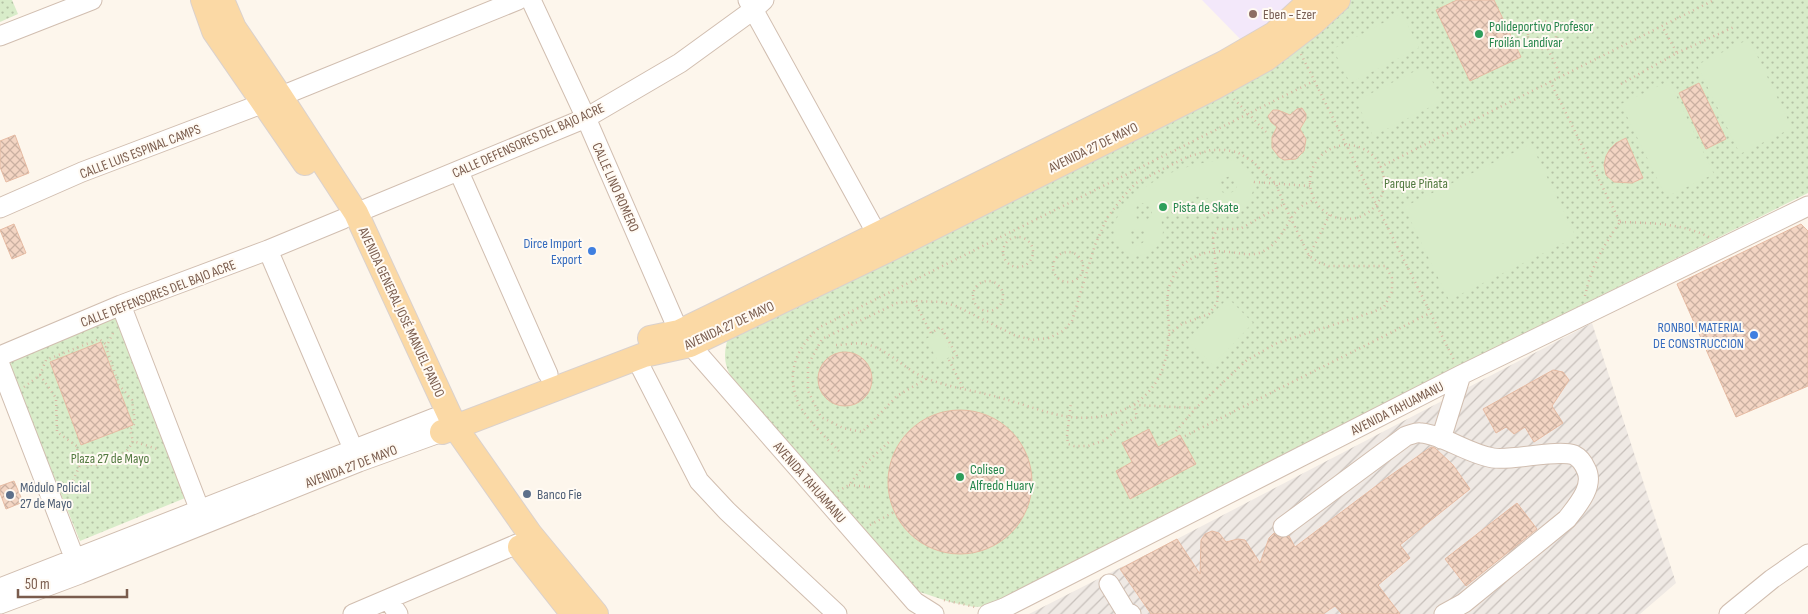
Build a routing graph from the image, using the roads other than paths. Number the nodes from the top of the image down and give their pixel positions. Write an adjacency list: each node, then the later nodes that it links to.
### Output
1 (92, 0): 8 (street)
2 (218, 0): 9 (main road, AVENIDA GENERAL JOSÉ MANUEL PANDO)
3 (518, 0): 9 (street, CALLE LUIS ESPINAL CAMPS)
4 (532, 0): 10 (street, CALLE LINO ROMERO)
5 (1311, 0): 15 (main road, AVENIDA 27 DE MAYO)
6 (1338, 0): 15 (main road, AVENIDA 27 DE MAYO)
7 (755, 3): 10 (street, CALLE DEFENSORES DEL BAJO ACRE); 15 (street)
8 (0, 36)
9 (272, 99): 12 (street, CALLE LUIS ESPINAL CAMPS); 14 (main road, AVENIDA GENERAL JOSÉ MANUEL PANDO)
10 (586, 118): 11 (street, CALLE DEFENSORES DEL BAJO ACRE); 18 (street, CALLE LINO ROMERO)
11 (459, 172): 14 (street, CALLE DEFENSORES DEL BAJO ACRE); 22 (street)
12 (1, 204)
13 (1808, 206): 23 (street, AVENIDA TAHUAMANU)
14 (350, 216): 16 (street, CALLE DEFENSORES DEL BAJO ACRE); 24 (main road, AVENIDA GENERAL JOSÉ MANUEL PANDO)
15 (882, 243): 18 (main road, AVENIDA 27 DE MAYO)
16 (268, 250): 17 (street, CALLE DEFENSORES DEL BAJO ACRE); 26 (street)
17 (124, 312): 19 (street, CALLE DEFENSORES DEL BAJO ACRE); 27 (street)
18 (685, 338): 20 (main road, AVENIDA 27 DE MAYO); 22 (main road, AVENIDA 27 DE MAYO); 36 (street, AVENIDA TAHUAMANU)
19 (0, 356)
20 (636, 358): 24 (main road, AVENIDA 27 DE MAYO); 41 (street)
21 (0, 365): 31 (street)
22 (548, 374): 24 (main road, AVENIDA 27 DE MAYO)
23 (1461, 375): 25 (street); 37 (street, AVENIDA TAHUAMANU)
24 (445, 422): 26 (street, AVENIDA 27 DE MAYO); 29 (main road, AVENIDA GENERAL JOSÉ MANUEL PANDO); 40 (main road, AVENIDA GENERAL JOSÉ MANUEL PANDO)
25 (1441, 439): 28 (street); 43 (street)
26 (356, 455): 27 (street, AVENIDA 27 DE MAYO)
27 (202, 517): 31 (street, AVENIDA 27 DE MAYO)
28 (1284, 527)
29 (517, 544): 35 (street); 39 (main road, AVENIDA GENERAL JOSÉ MANUEL PANDO)
30 (1808, 554): 44 (street)
31 (77, 567): 33 (street, AVENIDA 27 DE MAYO); 34 (street, AVENIDA 27 DE MAYO)
32 (1109, 584): 42 (street)
33 (0, 588)
34 (0, 604)
35 (393, 607): 38 (street)
36 (939, 607)
37 (994, 611)
38 (353, 614)
39 (573, 614)
40 (596, 614)
41 (837, 614)
42 (1131, 614)
43 (1444, 614)
44 (1729, 614)

